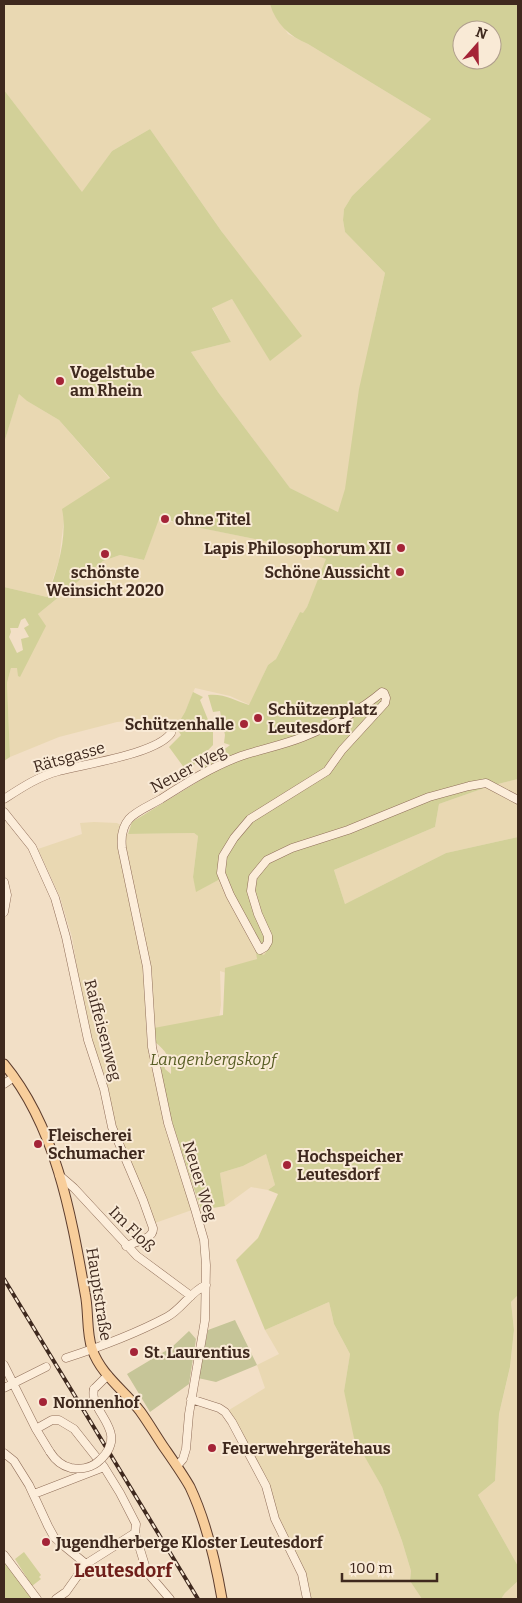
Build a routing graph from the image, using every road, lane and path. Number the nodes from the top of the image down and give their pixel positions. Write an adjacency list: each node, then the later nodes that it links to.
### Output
1 (171, 733): 2 (street, Rätsgasse)
2 (4, 798)
3 (518, 800): 12 (street, Neuer Weg)
4 (4, 812): 11 (street, Raiffeisenweg)
5 (4, 882): 6 (street)
6 (4, 912)
7 (4, 1064): 8 (main road, Hauptstraße)
8 (14, 1077): 9 (street); 10 (main road, Hauptstraße)
9 (4, 1084)
10 (59, 1175): 11 (street, Im Floß); 14 (main road, Hauptstraße)
11 (126, 1246): 13 (street, Im Floß)
12 (206, 1285): 13 (street); 21 (street, Neuer Weg)
13 (191, 1296): 14 (street)
14 (92, 1349): 15 (street); 18 (main road, Hauptstraße)
15 (66, 1358)
16 (4, 1365): 19 (street)
17 (46, 1367): 19 (street)
18 (108, 1375): 22 (street, bridge); 24 (main road, Hauptstraße)
19 (14, 1383): 20 (street); 22 (street)
20 (4, 1388)
21 (191, 1399): 24 (street, Neuer Weg); 34 (street)
22 (36, 1429): 25 (street)
23 (4, 1453): 26 (street)
24 (177, 1466): 33 (main road, Hauptstraße)
25 (104, 1467): 26 (street); 27 (street)
26 (34, 1494): 29 (street)
27 (135, 1533): 29 (street); 32 (street)
28 (4, 1554): 30 (street)
29 (86, 1564): 31 (street)
30 (37, 1599)
31 (56, 1599)
32 (170, 1599)
33 (222, 1599)
34 (308, 1599)

